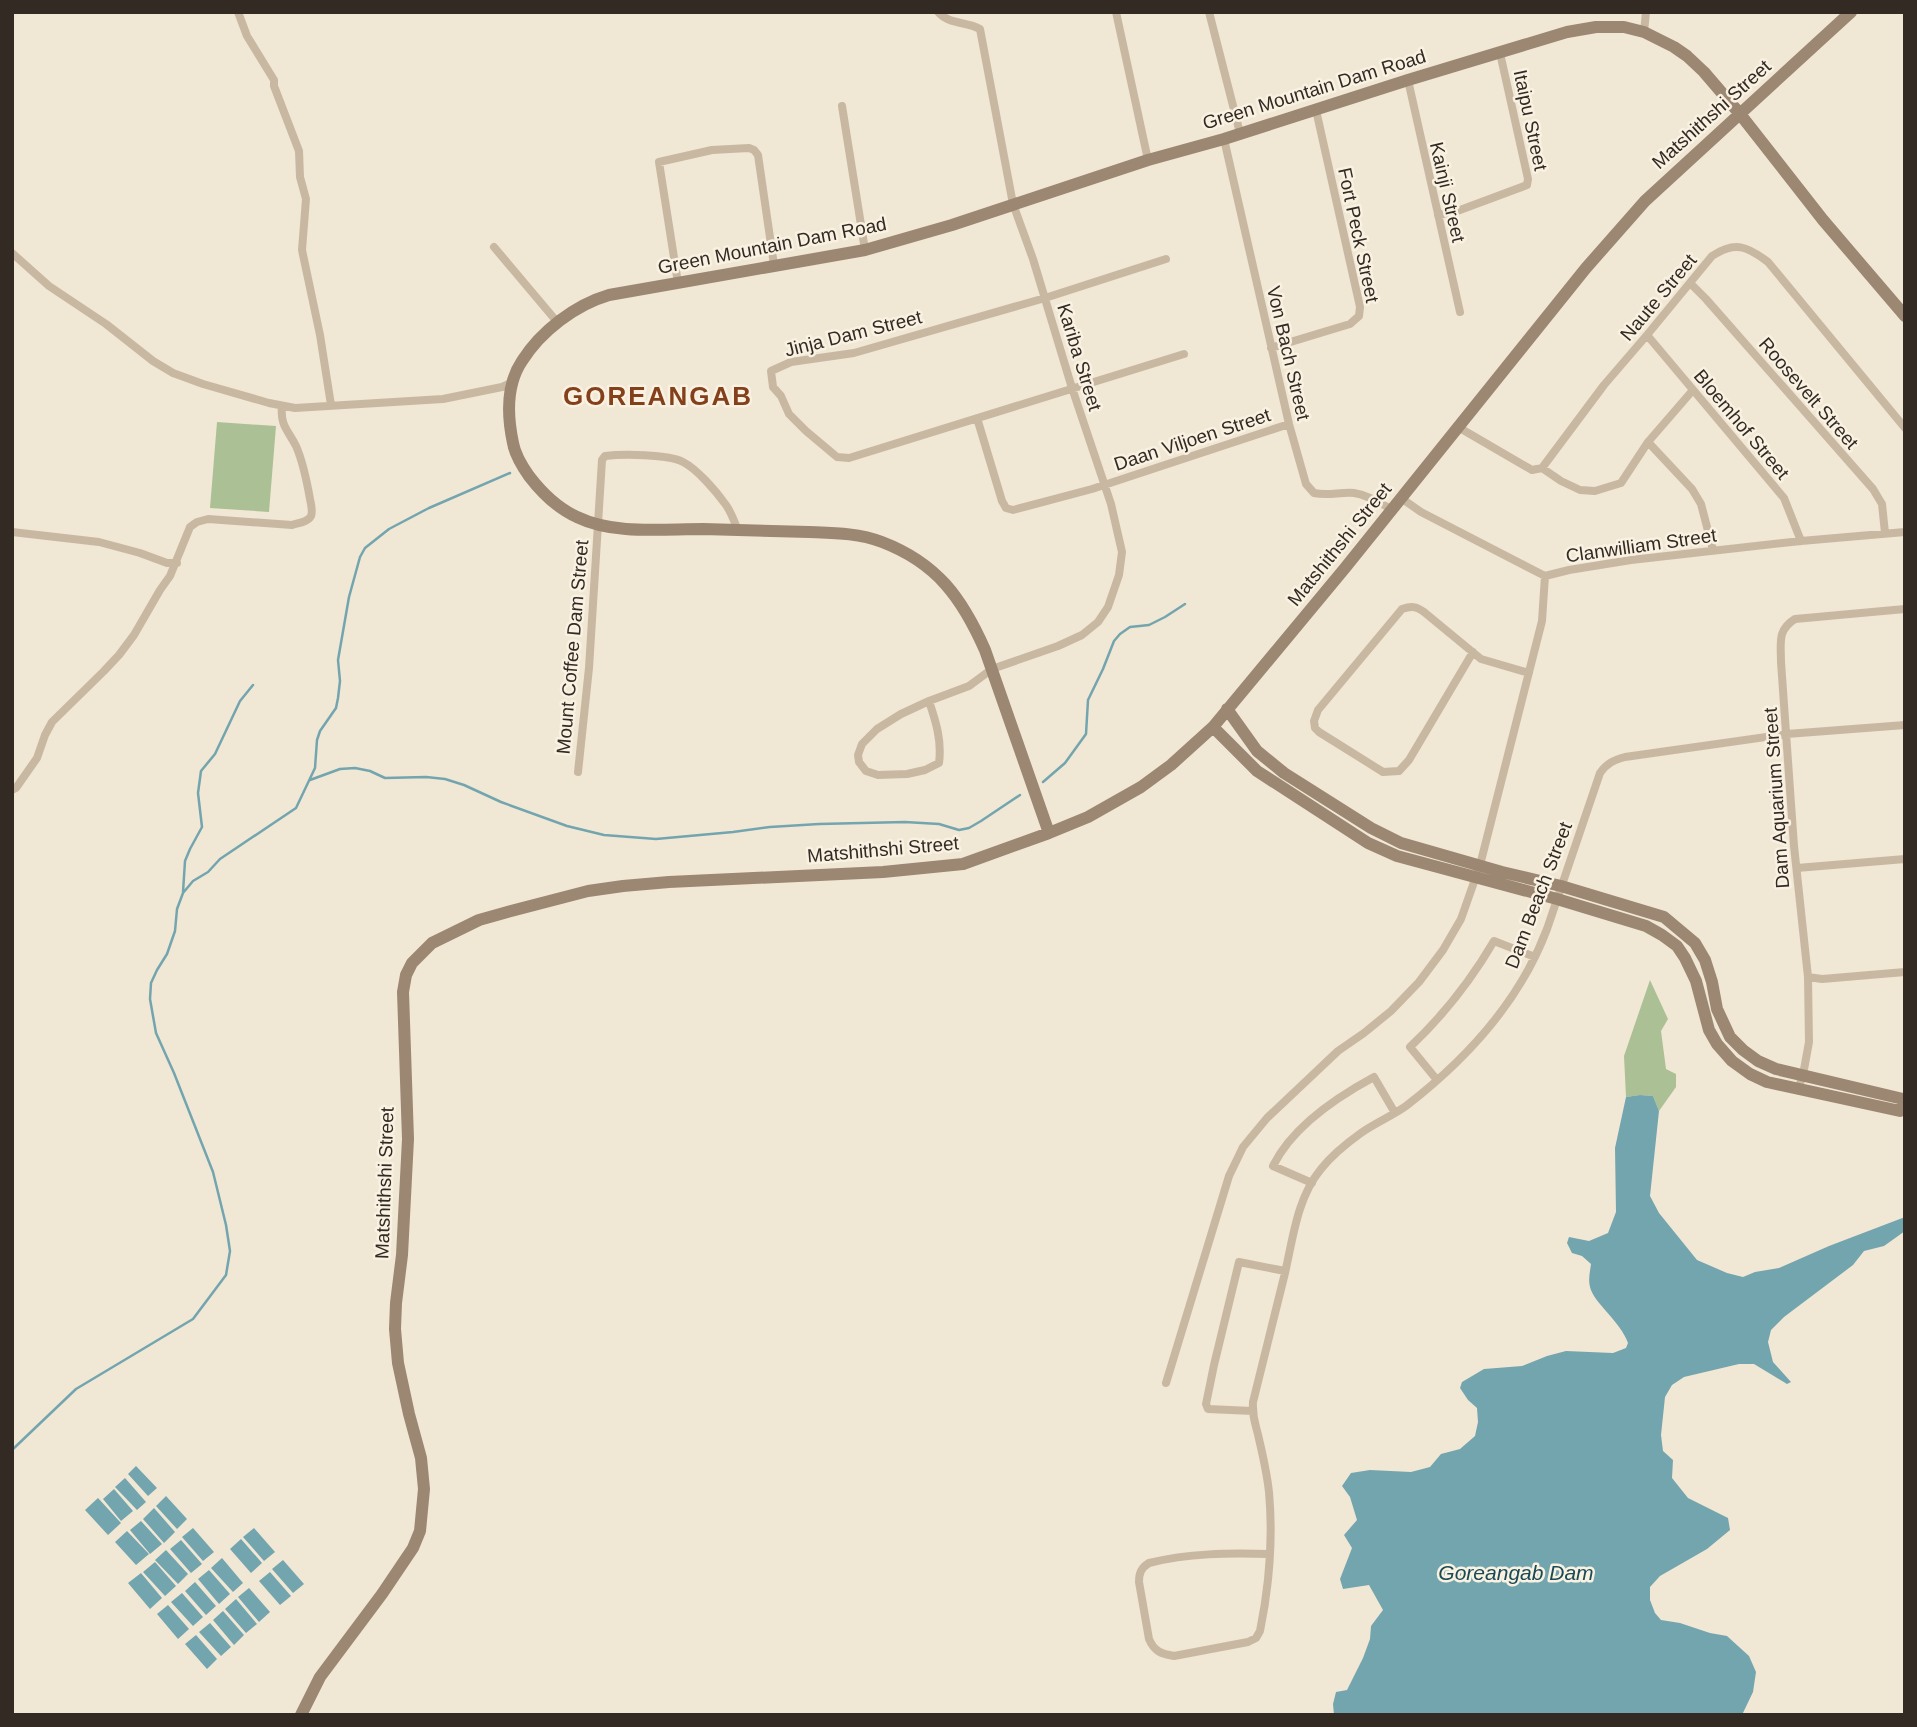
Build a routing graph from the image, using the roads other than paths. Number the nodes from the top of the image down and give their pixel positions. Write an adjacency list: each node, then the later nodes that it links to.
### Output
1 (238, 12): 35 (street)
2 (938, 12): 16 (street, Kariba Street)
3 (1116, 12): 15 (street)
4 (1209, 12): 13 (street)
5 (1646, 12): 7 (street)
6 (1851, 12): 12 (street, Matshithshi Street)
7 (1644, 32): 8 (street, Green Mountain Dam Road); 12 (street, Green Mountain Dam Road)
8 (1500, 53): 9 (street, Green Mountain Dam Road); 17 (street, Itaipu Street)
9 (1408, 80): 11 (street, Green Mountain Dam Road); 17 (street, Kainji Street)
10 (842, 106): 19 (street)
11 (1316, 110): 13 (street, Green Mountain Dam Road); 30 (street, Fort Peck Street)
12 (1740, 114): 27 (street, Green Mountain Dam Road); 39 (street, Matshithshi Street)
13 (1240, 133): 14 (street, Green Mountain Dam Road)
14 (1224, 139): 15 (street, Green Mountain Dam Road); 30 (street, Von Bach Street)
15 (1148, 160): 16 (street, Green Mountain Dam Road)
16 (1013, 204): 19 (street, Green Mountain Dam Road); 25 (street, Kariba Street)
17 (1438, 215): 26 (street, Kainji Street)
18 (494, 247): 28 (street)
19 (865, 250): 22 (street, Green Mountain Dam Road)
20 (12, 253): 36 (street)
21 (1166, 259): 25 (street)
22 (774, 265): 23 (street, Green Mountain Dam Road); 23 (street)
23 (678, 283): 28 (street, Green Mountain Dam Road)
24 (1690, 283): 29 (street, Naute Street); 40 (street, Naute Street); 50 (street, Roosevelt Street)
25 (1045, 298): 33 (street, Kariba Street); 37 (street, Jinja Dam Street)
26 (1460, 312)
27 (1905, 316)
28 (558, 323): 32 (street, Green Mountain Dam Road)
29 (1647, 335): 34 (street, Bloemhof Street); 42 (street, Naute Street)
30 (1271, 348): 38 (street, Von Bach Street)
31 (1184, 354): 33 (street, Jinja Dam Street)
32 (511, 383): 35 (street); 46 (street, Green Mountain Dam Road)
33 (1072, 388): 37 (street, Jinja Dam Street); 43 (street, Kariba Street)
34 (1692, 390): 41 (street); 51 (street, Bloemhof Street)
35 (331, 405): 36 (street)
36 (282, 406): 53 (street)
37 (977, 418): 43 (street, Daan Viljoen Street)
38 (1289, 424): 43 (street, Daan Viljoen Street); 45 (street, Von Bach Street)
39 (1458, 427): 42 (street); 44 (street, Matshithshi Street)
40 (1905, 428)
41 (1648, 442): 42 (street); 52 (street)
42 (1542, 468)
43 (1105, 484): 57 (street, Kariba Street)
44 (1401, 498): 45 (street, Matshithshi Street); 54 (street, Clanwilliam Street)
45 (1391, 509): 60 (street, Matshithshi Street)
46 (598, 524): 47 (street, Green Mountain Dam Road); 47 (street, Mount Coffee Dam Street); 64 (street, Mount Coffee Dam Street)
47 (738, 530): 57 (street, Green Mountain Dam Road)
48 (12, 532): 53 (street)
49 (1905, 532): 50 (street, Clanwilliam Street)
50 (1885, 533): 51 (street, Clanwilliam Street)
51 (1801, 541): 52 (street, Clanwilliam Street)
52 (1713, 550): 54 (street, Clanwilliam Street)
53 (177, 563): 65 (street)
54 (1545, 576): 58 (street)
55 (1905, 609): 63 (street, Dam Aquarium Street)
56 (1473, 652): 56 (street); 58 (street)
57 (992, 669): 59 (street, Kariba Street); 66 (street, Green Mountain Dam Road)
58 (1529, 673): 68 (street)
59 (929, 701): 59 (street, Kariba Street)
60 (1227, 709): 62 (street, Matshithshi Street); 68 (street)
61 (1905, 725): 63 (street, Dam Beach Street)
62 (1213, 727): 66 (street, Matshithshi Street); 70 (street)
63 (1787, 734): 69 (street, Dam Aquarium Street); 71 (street, Dam Beach Street)
64 (578, 772)
65 (12, 790)
66 (1049, 833): 84 (street, Matshithshi Street)
67 (1905, 859): 69 (street)
68 (1480, 864): 70 (street); 71 (street)
69 (1797, 868): 74 (street, Dam Aquarium Street)
70 (1477, 878): 71 (street); 81 (street)
71 (1559, 892): 72 (street, Dam Beach Street); 75 (street); 77 (street)
72 (1535, 957): 76 (street, Dam Beach Street); 76 (street)
73 (1905, 972): 74 (street)
74 (1808, 977): 75 (street, Dam Aquarium Street)
75 (1803, 1075): 77 (street, Dam Aquarium Street); 77 (street)
76 (1437, 1080): 78 (street, Dam Beach Street)
77 (1798, 1089)
78 (1395, 1113): 79 (street, Dam Beach Street); 79 (street)
79 (1312, 1183): 80 (street, Dam Beach Street)
80 (1285, 1271): 82 (street, Dam Beach Street); 82 (street)
81 (1166, 1383)
82 (1252, 1411): 83 (street)
83 (1269, 1555): 83 (street)
84 (301, 1715)

